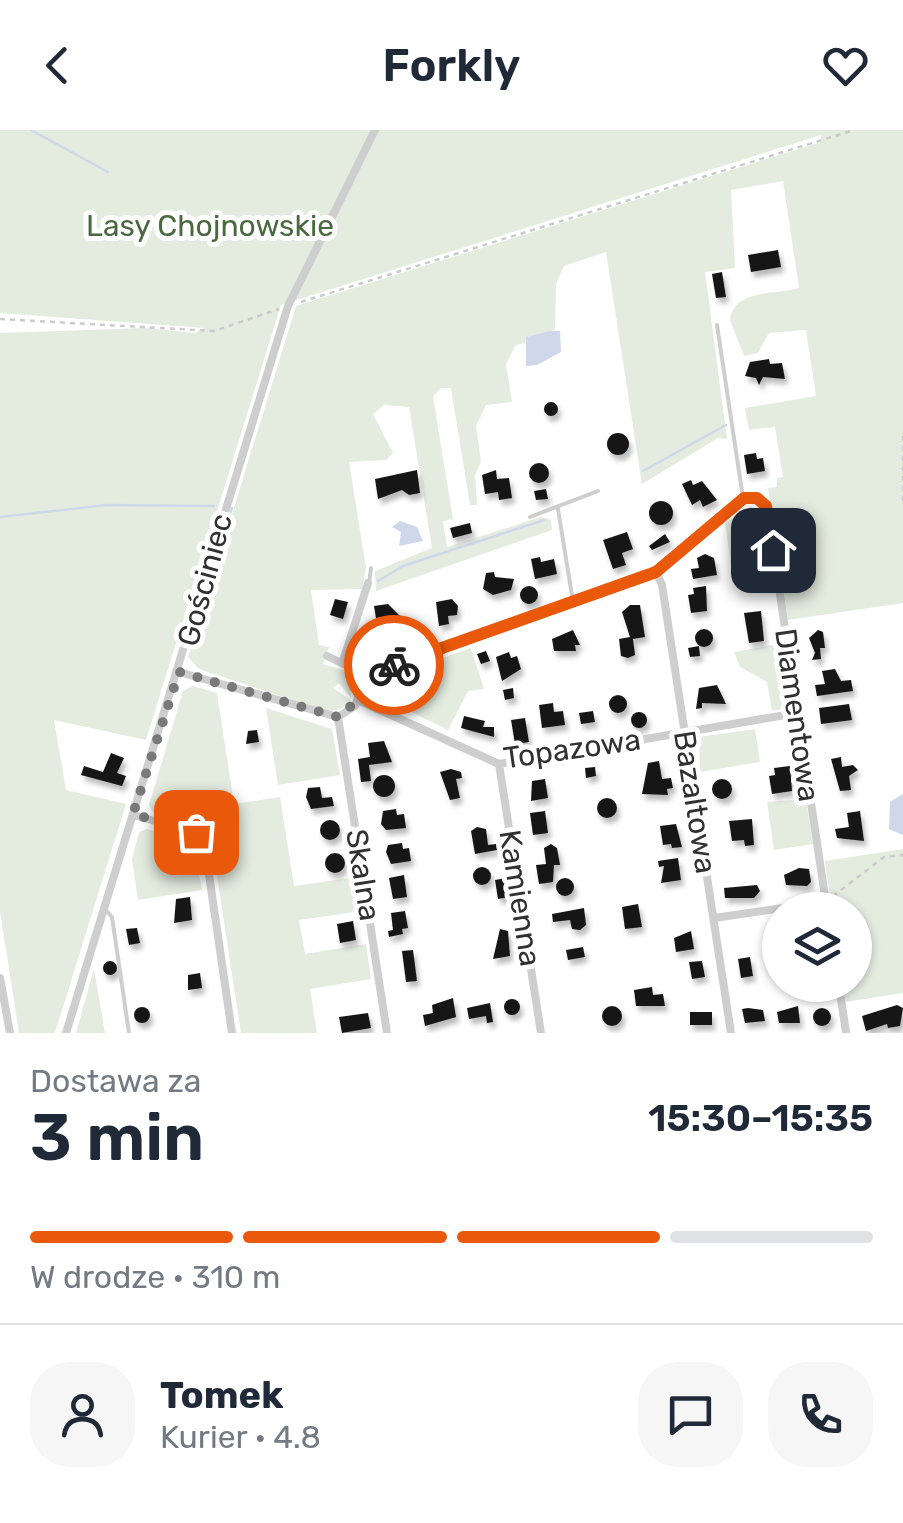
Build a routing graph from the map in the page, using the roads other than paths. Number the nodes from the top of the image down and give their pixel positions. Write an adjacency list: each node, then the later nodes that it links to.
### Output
1 (375, 130): 13 (street, Gościniec)
2 (717, 325): 4 (lane)
3 (598, 491): 5 (lane)
4 (744, 498): 8 (street); 16 (street, Diamentowa)
5 (558, 509): 6 (lane); 10 (lane)
6 (530, 517)
7 (371, 568): 9 (lane)
8 (656, 572): 10 (street); 18 (street, Bazaltowa)
9 (368, 583): 12 (street)
10 (573, 602): 14 (street)
11 (327, 656): 12 (street)
12 (343, 661): 14 (street)
13 (179, 672): 17 (street); 20 (street, Gościniec)
14 (358, 678): 15 (street)
15 (358, 700): 17 (street); 19 (street, Topazowa)
16 (797, 712): 18 (street, Topazowa); 21 (street, Diamentowa)
17 (338, 717): 31 (street, Skalna)
18 (684, 732): 19 (street, Topazowa); 24 (street, Bazaltowa)
19 (499, 764): 32 (street, Kamienna)
20 (133, 814): 22 (street, Gościniec); 30 (street)
21 (824, 892)
22 (104, 908): 28 (street, Gościniec); 29 (lane)
23 (762, 913): 24 (street)
24 (714, 918): 33 (street, Bazaltowa)
25 (0, 978): 27 (street)
26 (841, 1002): 34 (street)
27 (10, 1033)
28 (66, 1033)
29 (129, 1033)
30 (232, 1033)
31 (387, 1033)
32 (541, 1033)
33 (731, 1033)
34 (846, 1033)

